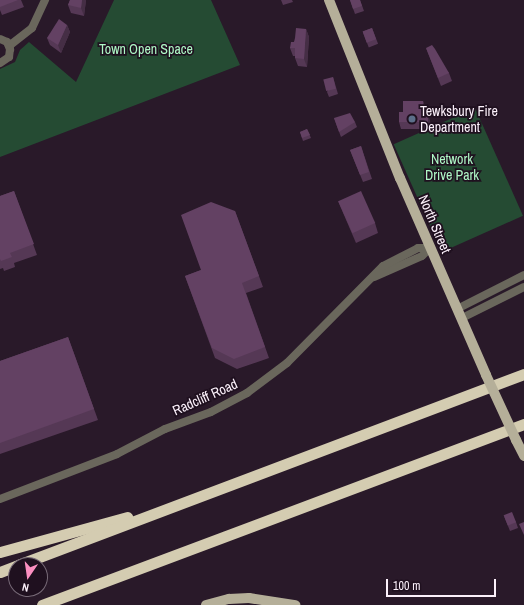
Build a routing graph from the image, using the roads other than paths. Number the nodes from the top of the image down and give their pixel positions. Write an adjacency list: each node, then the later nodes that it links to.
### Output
1 (45, 0): 4 (street)
2 (329, 0): 6 (main road, North Street)
3 (0, 39): 4 (street)
4 (9, 46): 5 (street)
5 (0, 63)
6 (430, 248): 9 (main road, North Street); 14 (street, Radcliff Road)
7 (524, 275): 9 (street)
8 (524, 287): 9 (street)
9 (459, 313): 12 (main road, North Street, bridge)
10 (524, 374): 13 (highway)
11 (524, 424): 17 (highway)
12 (524, 456)
13 (220, 489): 15 (highway); 16 (highway)
14 (0, 500)
15 (0, 552)
16 (38, 557)
17 (42, 605)
18 (206, 605): 19 (main road)
19 (295, 605)

